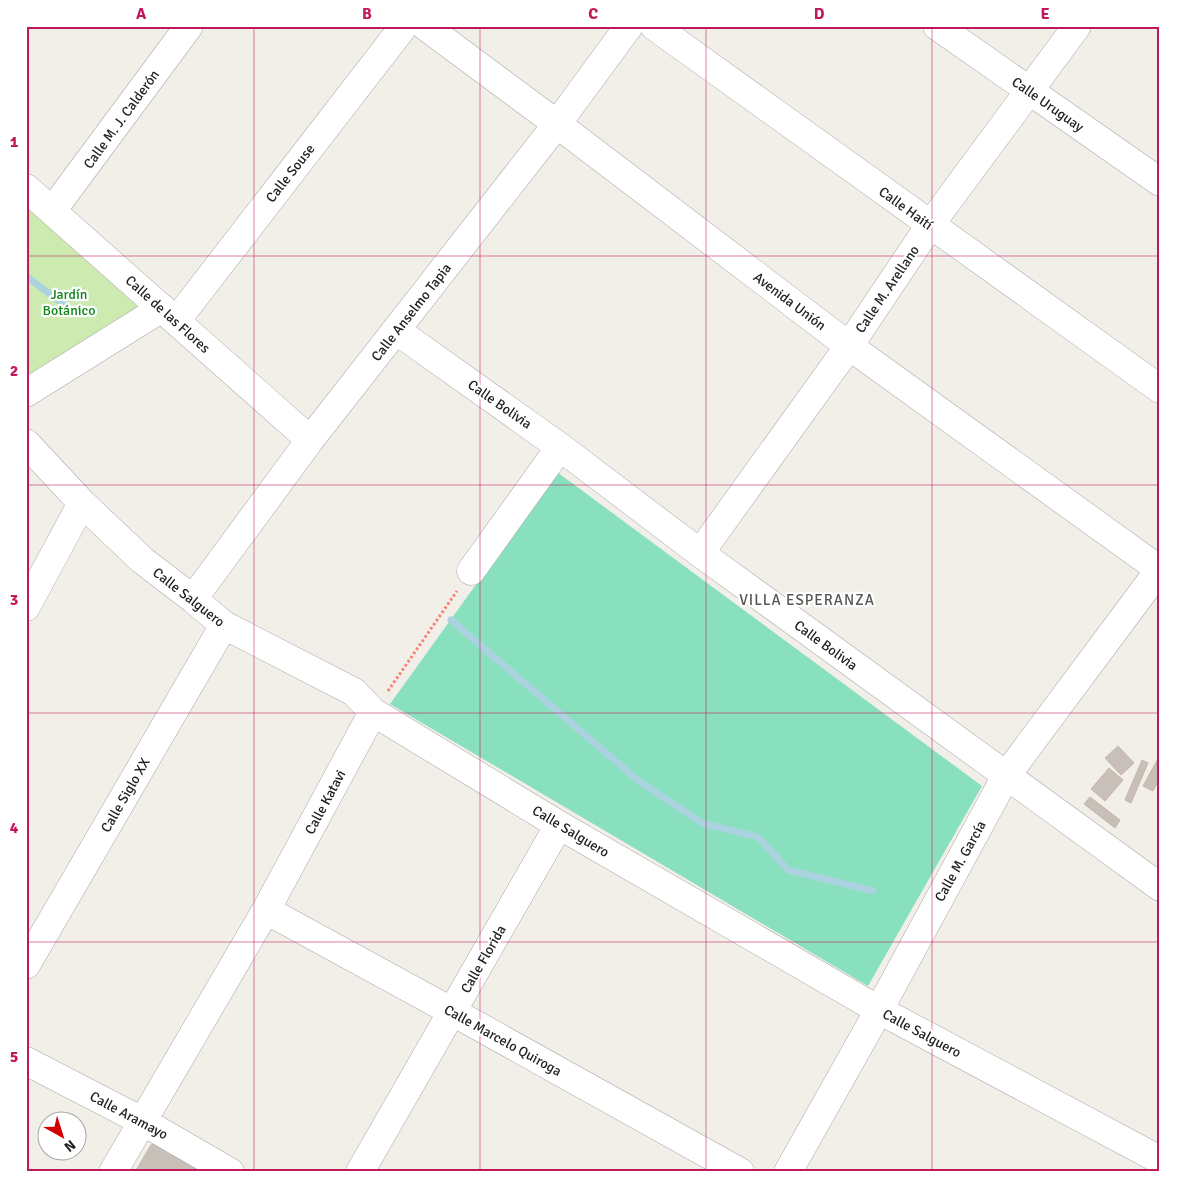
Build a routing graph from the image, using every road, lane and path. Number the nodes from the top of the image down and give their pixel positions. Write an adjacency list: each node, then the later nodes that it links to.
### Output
1 (189, 26): 12 (street, Calle M. J. Calderón)
2 (404, 26): 14 (street, Calle Souse)
3 (425, 26): 9 (street, Avenida Unión)
4 (629, 26): 9 (street, Calle Anselmo Tapia)
5 (654, 26): 13 (street, Calle Haití)
6 (937, 26): 8 (street, Calle Uruguay)
7 (1077, 26): 8 (street, Calle M. Arellano)
8 (1029, 91): 10 (street, Calle Uruguay); 13 (street, Calle M. Arellano)
9 (557, 124): 15 (street, Calle Anselmo Tapia); 16 (street, Avenida Unión)
10 (1160, 182)
11 (26, 188): 12 (street, Calle de las Flores)
12 (52, 211): 14 (street, Calle de las Flores)
13 (930, 225): 16 (street, Calle M. Arellano); 17 (street, Calle Haití)
14 (169, 314): 18 (street, Calle Souse); 19 (street, Calle de las Flores)
15 (396, 331): 19 (street, Calle Anselmo Tapia); 21 (street, Calle Bolivia)
16 (849, 346): 23 (street, Calle M. Arellano); 24 (street, Avenida Unión)
17 (1160, 388)
18 (26, 393)
19 (310, 440): 26 (street, Calle Anselmo Tapia)
20 (26, 443): 22 (street, Calle Salguero)
21 (560, 447): 23 (street, Calle Bolivia); 25 (street)
22 (82, 503): 26 (street, Calle Salguero); 27 (street)
23 (700, 553): 30 (street, Calle Bolivia)
24 (1160, 570): 30 (street, Calle M. García)
25 (471, 571): 29 (path)
26 (193, 599): 28 (street, Calle Salguero)
27 (26, 607)
28 (224, 625): 29 (street, Calle Salguero); 34 (street, Calle Siglo XX)
29 (373, 712): 31 (street, Calle Salguero); 33 (street, Calle Katavi)
30 (1006, 776): 32 (street, Calle Bolivia); 35 (street, Calle M. García)
31 (559, 825): 35 (street, Calle Salguero); 36 (street, Calle Florida)
32 (1160, 887)
33 (266, 910): 36 (street, Calle Marcelo Quiroga); 38 (street, Calle Katavi)
34 (26, 965)
35 (879, 1010): 39 (street, Calle Salguero); 44 (street, Calle M. García)
36 (453, 1012): 42 (street, Calle Florida); 43 (street, Calle Marcelo Quiroga)
37 (26, 1061): 38 (street, Calle Aramayo)
38 (142, 1121): 40 (street, Calle Katavi); 41 (street, Calle Aramayo)
39 (1160, 1160)
40 (114, 1172)
41 (230, 1172)
42 (360, 1172)
43 (740, 1172)
44 (788, 1172)

